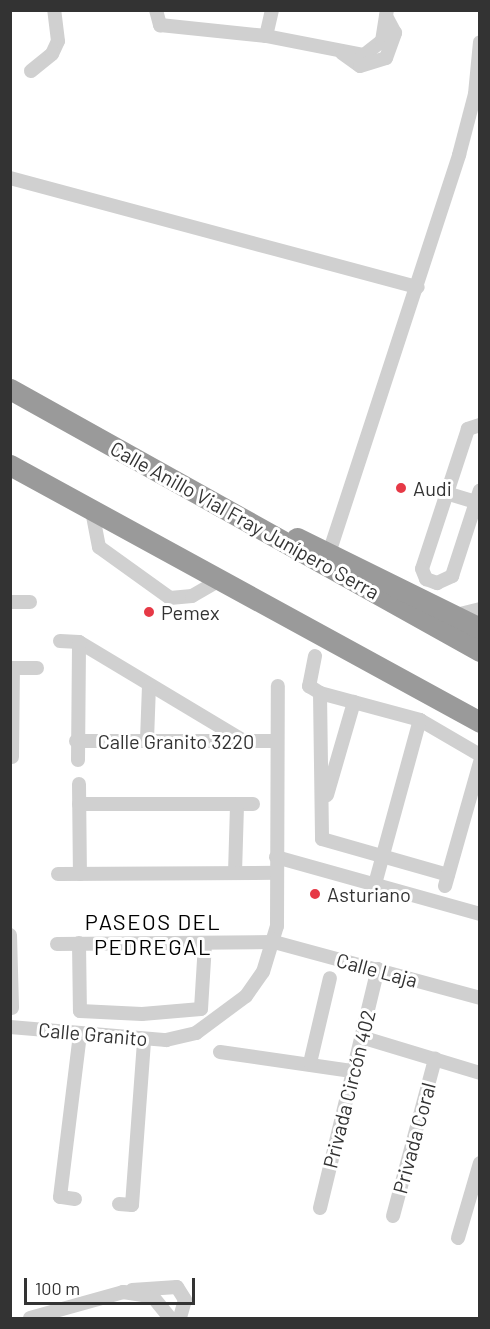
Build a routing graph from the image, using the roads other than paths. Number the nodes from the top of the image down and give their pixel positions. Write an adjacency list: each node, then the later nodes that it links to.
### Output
1 (54, 10): 7 (street)
2 (156, 10): 5 (street)
3 (272, 10): 5 (street)
4 (386, 13): 5 (street)
5 (266, 36)
6 (480, 42): 9 (street)
7 (30, 71)
8 (10, 178): 9 (street)
9 (418, 287): 17 (street)
10 (10, 389): 16 (highway, Calle Anillo Vial Fray Junípero Serra)
11 (480, 425): 13 (street)
12 (10, 465): 15 (highway)
13 (446, 493): 14 (street); 19 (street)
14 (478, 496): 19 (street)
15 (92, 511): 18 (highway); 18 (street)
16 (234, 515): 17 (highway); 27 (highway, Calle Anillo Vial Fray Junípero Serra)
17 (330, 550): 19 (highway)
18 (218, 581): 36 (highway)
19 (426, 585): 23 (highway)
20 (10, 602): 21 (street)
21 (30, 602)
22 (480, 609): 23 (street)
23 (456, 615): 24 (highway)
24 (480, 628)
25 (60, 641): 26 (street)
26 (79, 642): 31 (street); 39 (street)
27 (480, 651)
28 (315, 656): 33 (street)
29 (12, 668): 30 (street); 37 (street)
30 (37, 668)
31 (149, 685): 38 (street); 40 (street)
32 (278, 686): 41 (street, Calle Granito)
33 (320, 693): 34 (street); 50 (street)
34 (354, 702): 35 (street); 50 (street)
35 (420, 720): 42 (street); 51 (street)
36 (480, 722)
37 (12, 740): 43 (street)
38 (147, 740): 39 (street, Calle Granito 3220); 40 (street, Calle Granito 3220)
39 (76, 741): 44 (street)
40 (242, 741): 41 (street, Calle Granito 3220)
41 (276, 741): 52 (street, Calle Granito)
42 (480, 755)
43 (12, 757)
44 (78, 760)
45 (480, 762): 51 (street)
46 (79, 784): 47 (street)
47 (79, 804): 48 (street); 56 (street)
48 (237, 804): 49 (street); 53 (street)
49 (253, 804)
50 (323, 808): 51 (street)
51 (382, 856): 57 (street)
52 (276, 857): 54 (street, Calle Granito); 57 (street)
53 (235, 873): 54 (street); 56 (street)
54 (277, 873): 62 (street, Calle Granito)
55 (58, 874): 56 (street)
56 (80, 874)
57 (375, 884): 58 (street)
58 (480, 914)
59 (10, 935): 60 (street)
60 (11, 942): 68 (street)
61 (205, 942): 62 (street); 63 (street); 63 (street)
62 (274, 942): 65 (street, Calle Laja); 72 (street, Calle Granito)
63 (79, 943): 64 (street)
64 (57, 944)
65 (378, 969): 67 (street, Calle Laja); 71 (street, Privada Circón 402)
66 (330, 978): 75 (street)
67 (480, 998)
68 (12, 1008)
69 (10, 1027): 70 (street, Calle Granito)
70 (80, 1034): 72 (street, Calle Granito); 79 (street)
71 (361, 1037): 74 (street); 76 (street, Privada Circón 402)
72 (144, 1040): 80 (street)
73 (220, 1052): 75 (street)
74 (435, 1059): 77 (street); 82 (street, Privada Coral)
75 (310, 1063): 76 (street)
76 (352, 1071): 81 (street, Privada Circón 402)
77 (480, 1073)
78 (480, 1163): 83 (street)
79 (75, 1199)
80 (119, 1204)
81 (320, 1208)
82 (393, 1216)
83 (458, 1238)
84 (123, 1292): 85 (street); 86 (street); 87 (street)
85 (30, 1318)
86 (170, 1318)
87 (180, 1318)

